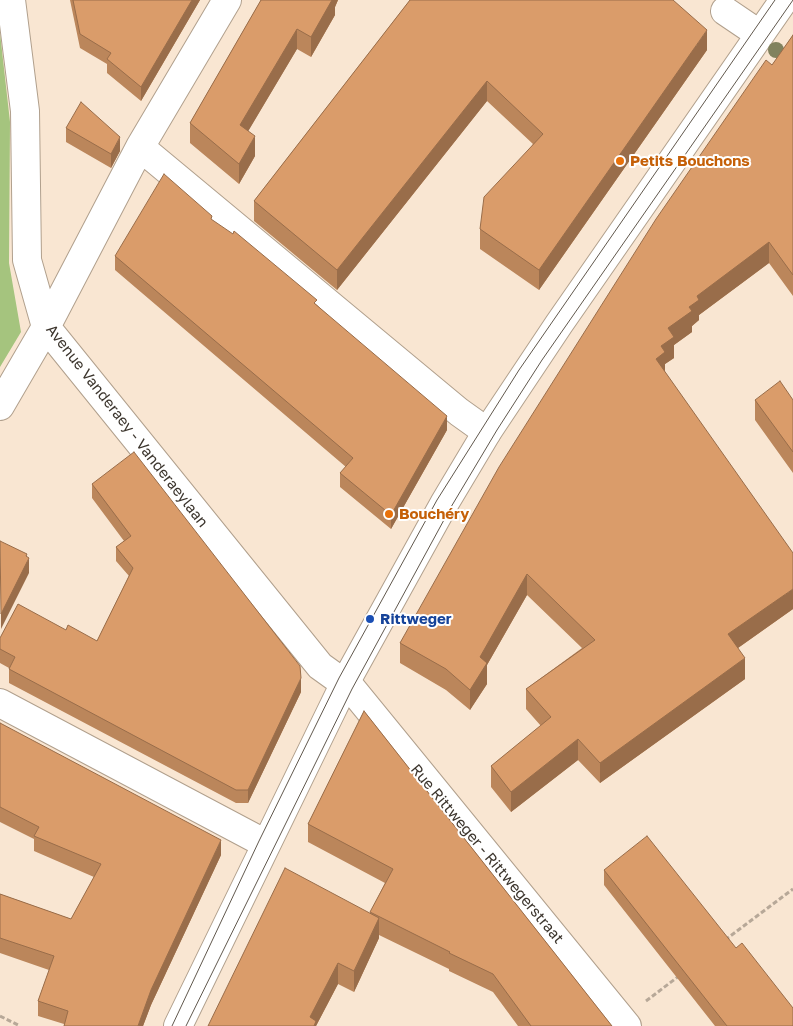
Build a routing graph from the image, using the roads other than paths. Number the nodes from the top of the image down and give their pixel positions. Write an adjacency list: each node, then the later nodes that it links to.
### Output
1 (11, 0): 7 (street, Avenue Vanderaey - Vanderaeylaan)
2 (226, 0): 6 (street)
3 (784, 0): 5 (street)
4 (725, 11): 5 (street)
5 (759, 34): 9 (street)
6 (140, 147): 7 (street); 9 (street)
7 (46, 327): 8 (street); 10 (street, Avenue Vanderaey - Vanderaeylaan)
8 (0, 406)
9 (486, 432): 10 (street)
10 (345, 683): 12 (street); 13 (street, Rue Rittweger - Rittwegerstraat)
11 (0, 703): 12 (street)
12 (266, 844): 14 (street)
13 (624, 1023)
14 (178, 1026)

